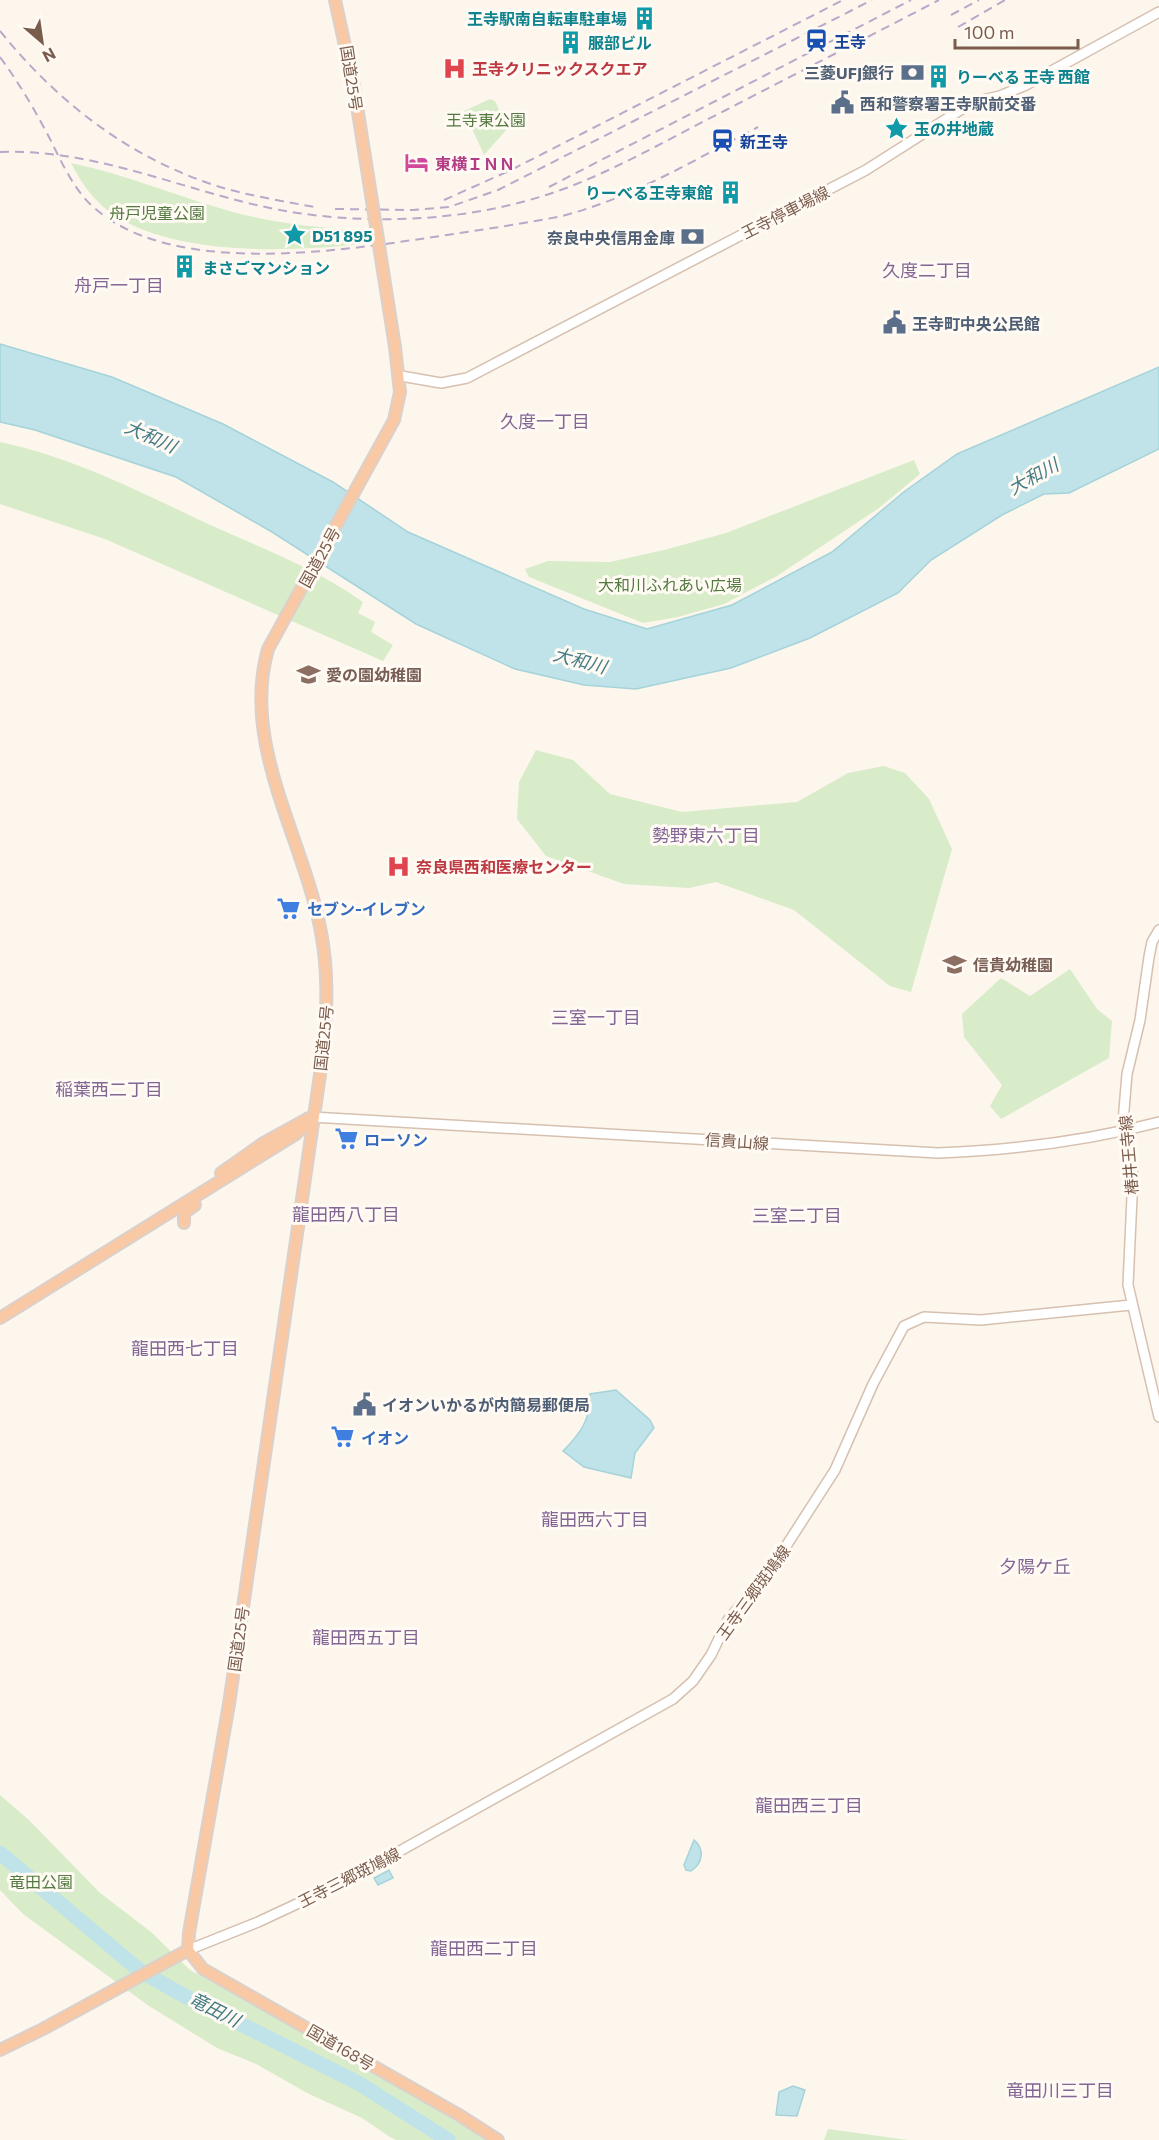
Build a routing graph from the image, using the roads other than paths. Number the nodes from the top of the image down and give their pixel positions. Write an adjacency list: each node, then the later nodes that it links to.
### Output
1 (335, 0): 3 (highway, 国道25号, bridge)
2 (1159, 12): 3 (main road, 王寺停車場線)
3 (401, 376): 5 (highway, 国道25号)
4 (1159, 930): 7 (main road, 椿井王寺線)
5 (312, 1117): 7 (main road, 信貴山線); 8 (highway); 9 (highway); 14 (highway, 国道25号)
6 (1159, 1122): 7 (main road, 信貴山線)
7 (1123, 1131): 11 (main road, 椿井王寺線)
8 (272, 1149): 9 (highway); 10 (highway)
9 (228, 1173): 12 (highway)
10 (184, 1223)
11 (1131, 1305): 13 (main road, 椿井王寺線); 14 (main road, 王寺三郷斑鳩線)
12 (0, 1318)
13 (1159, 1418)
14 (188, 1950): 15 (highway); 16 (highway, 国道168号)
15 (0, 2050)
16 (498, 2140)

